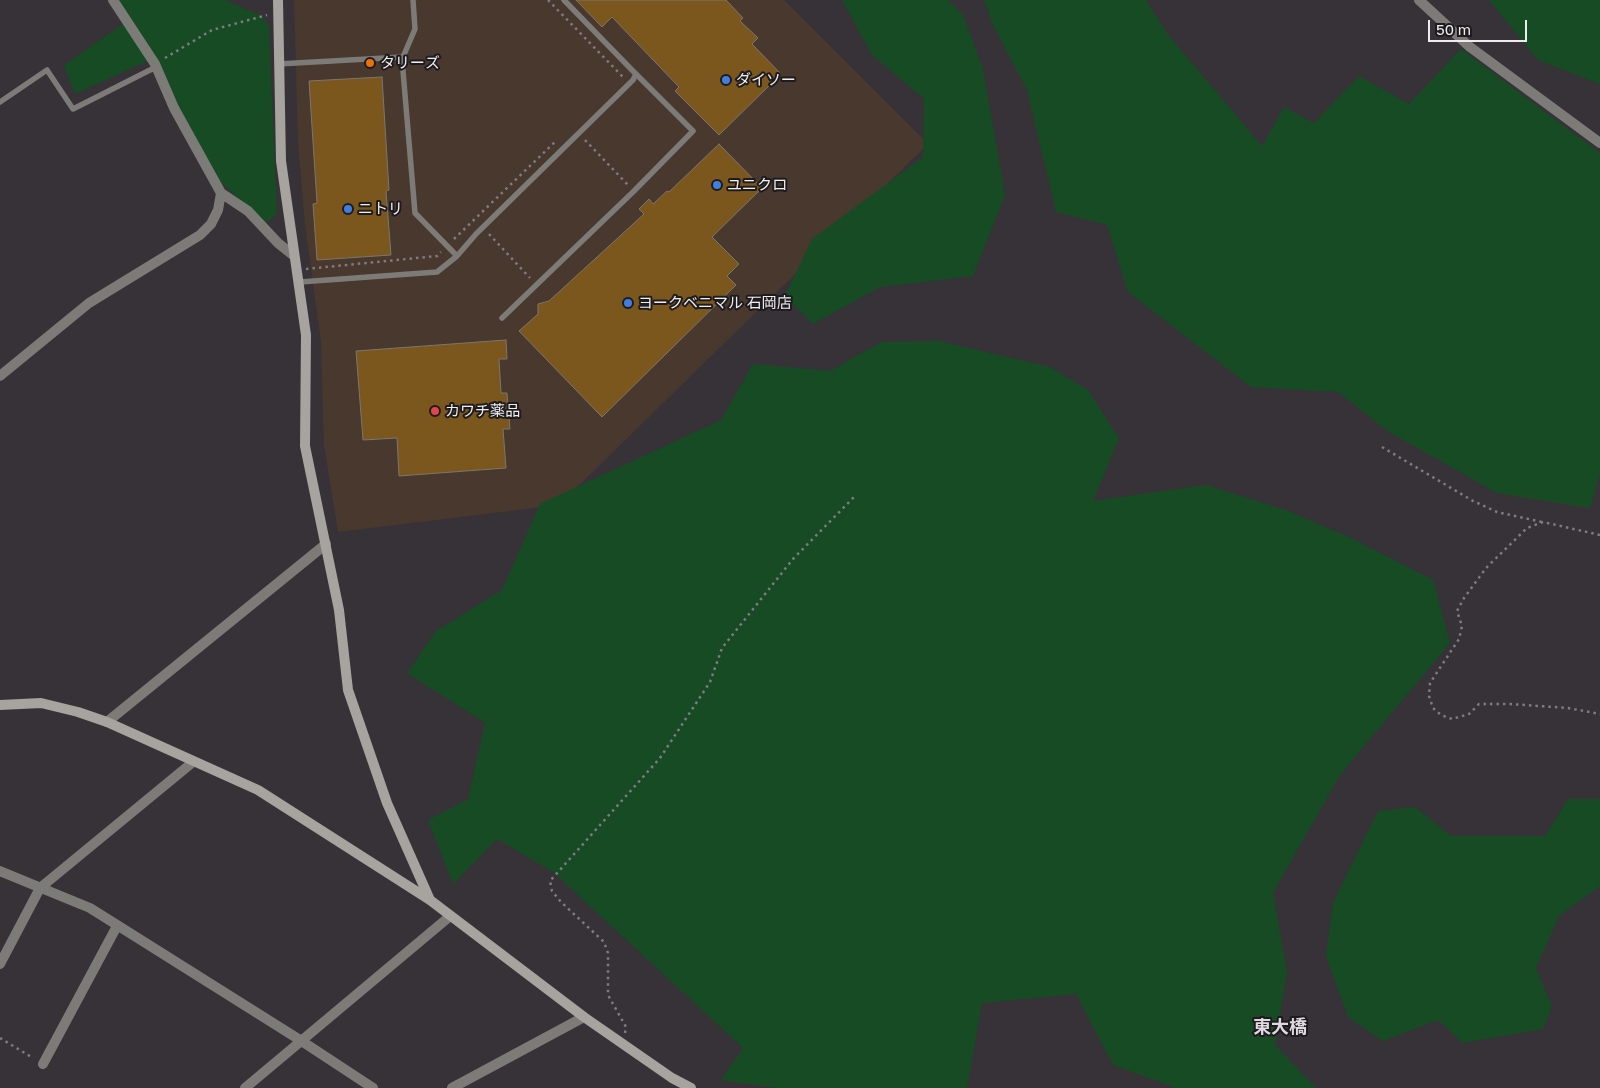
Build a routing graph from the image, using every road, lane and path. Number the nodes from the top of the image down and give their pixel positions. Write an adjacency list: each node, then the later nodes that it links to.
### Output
1 (113, 0): 10 (street)
2 (278, 0): 7 (street)
3 (413, 0): 8 (lane)
4 (548, 0): 12 (path)
5 (564, 0): 11 (lane)
6 (1419, 0): 17 (street)
7 (278, 13): 9 (street); 10 (path)
8 (403, 57): 9 (lane); 22 (lane)
9 (278, 64): 23 (street)
10 (156, 65): 14 (lane); 19 (street)
11 (634, 71): 12 (path); 15 (lane); 18 (lane)
12 (623, 77): 13 (path)
13 (616, 83)
14 (0, 102)
15 (579, 133): 18 (path); 21 (lane)
16 (558, 139): 20 (path)
17 (1600, 144)
18 (634, 191): 27 (lane)
19 (221, 193): 23 (street); 29 (street)
20 (474, 218): 21 (path); 22 (path)
21 (483, 227): 24 (lane); 27 (path)
22 (447, 246): 24 (lane); 25 (path)
23 (293, 255): 25 (street)
24 (457, 256): 26 (lane)
25 (297, 270): 26 (street)
26 (300, 282): 34 (street)
27 (537, 286): 28 (lane)
28 (502, 318)
29 (0, 376)
30 (1382, 447): 32 (path)
31 (855, 496): 48 (path)
32 (1543, 522): 33 (path); 36 (path)
33 (1600, 535)
34 (326, 544): 37 (street); 41 (street)
35 (0, 705): 37 (street)
36 (1600, 714)
37 (107, 722): 38 (street)
38 (193, 762): 40 (street); 41 (street)
39 (0, 871): 40 (street)
40 (40, 888): 43 (street); 44 (street)
41 (430, 900): 42 (street)
42 (449, 917): 45 (street); 47 (street)
43 (117, 926): 47 (street); 49 (street)
44 (0, 964)
45 (584, 1016): 48 (street); 52 (street)
46 (0, 1038): 49 (path)
47 (300, 1040): 50 (street); 51 (street)
48 (624, 1045): 53 (street)
49 (43, 1064)
50 (245, 1088)
51 (373, 1088)
52 (452, 1088)
53 (691, 1088)

